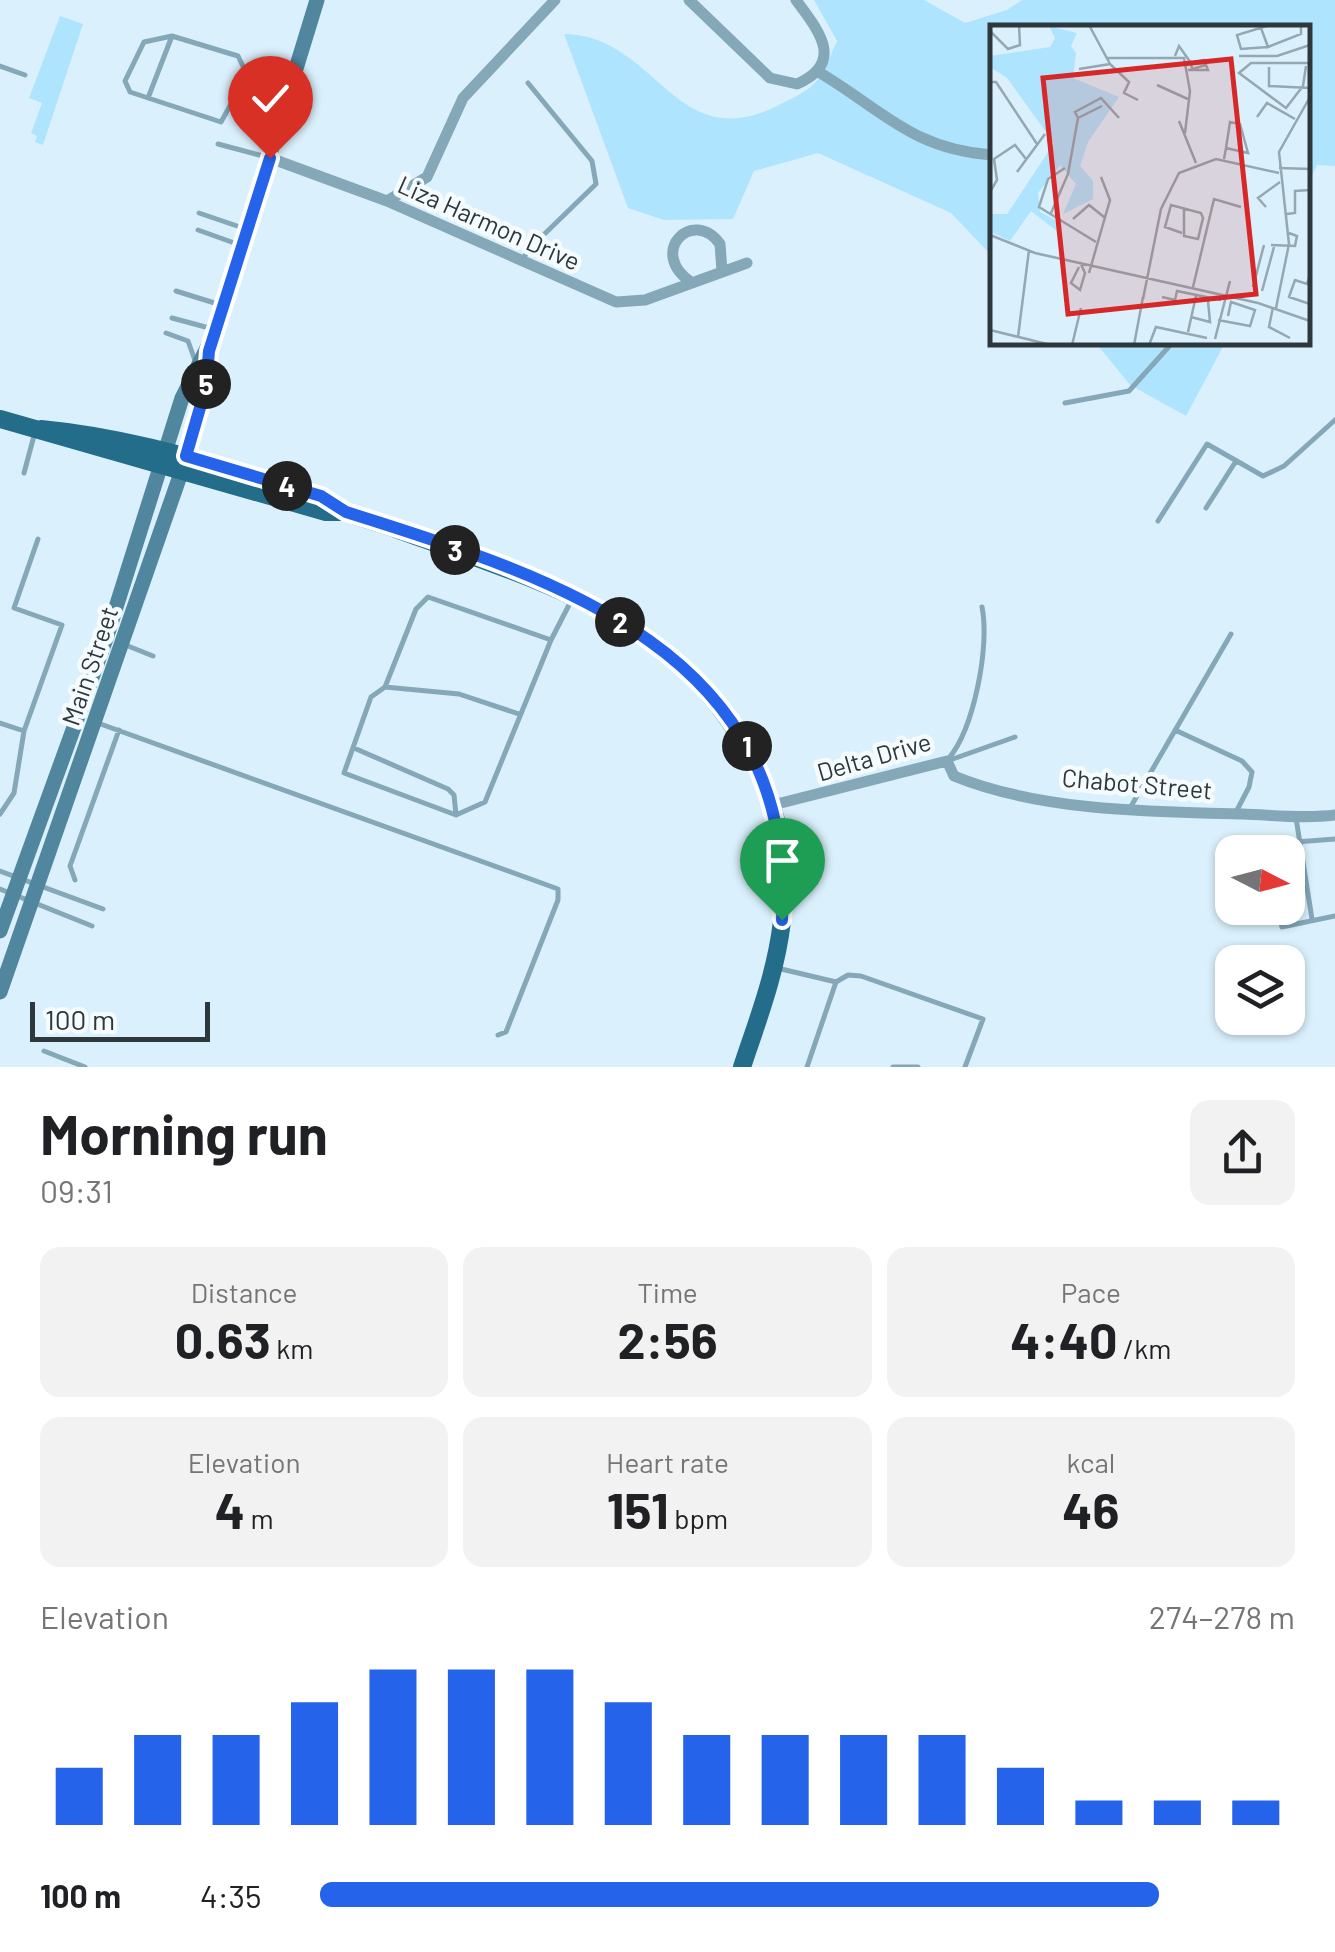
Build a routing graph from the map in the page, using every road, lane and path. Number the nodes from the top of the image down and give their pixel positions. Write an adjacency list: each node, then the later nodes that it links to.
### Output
1 (317, 0): 12 (main road, Main Street)
2 (555, 0): 16 (street)
3 (689, 0): 7 (street)
4 (796, 0): 7 (street)
5 (172, 36): 10 (lane); 11 (lane); 11 (lane)
6 (0, 66): 8 (lane)
7 (817, 71): 14 (street)
8 (25, 74)
9 (528, 83): 20 (lane)
10 (254, 90): 11 (lane); 12 (lane)
11 (148, 98)
12 (287, 100): 15 (main road, Main Street)
13 (218, 144): 15 (lane)
14 (990, 155)
15 (270, 158): 16 (street, Liza Harmon Drive); 19 (main road, Main Street)
16 (387, 201): 20 (street, Liza Harmon Drive)
17 (199, 213): 19 (lane)
18 (198, 230): 19 (lane)
19 (246, 238): 25 (main road, Main Street)
20 (522, 262): 23 (street, Liza Harmon Drive)
21 (747, 263): 22 (street, Liza Harmon Drive)
22 (722, 271): 23 (street, Liza Harmon Drive); 23 (street)
23 (691, 282)
24 (176, 291): 25 (lane)
25 (224, 306): 27 (main road, Main Street)
26 (172, 318): 27 (lane)
27 (216, 330): 30 (main road, Main Street)
28 (166, 333): 31 (lane)
29 (1171, 345): 32 (lane)
30 (209, 351): 31 (main road, Main Street); 37 (main road, Main Street)
31 (196, 374): 37 (main road, Main Street)
32 (1066, 403)
33 (0, 418): 35 (main road)
34 (1335, 420): 36 (lane)
35 (38, 428): 37 (main road); 38 (lane)
36 (1236, 461): 39 (lane); 40 (lane)
37 (174, 462): 42 (main road); 45 (main road, Main Street); 47 (main road, Main Street)
38 (24, 472)
39 (1206, 508)
40 (1158, 522)
41 (38, 539): 56 (lane)
42 (573, 598): 46 (lane); 60 (main road)
43 (982, 607): 59 (lane, Delta Drive)
44 (1231, 634): 55 (lane)
45 (106, 638): 47 (lane); 51 (main road, Main Street)
46 (550, 640): 49 (lane); 50 (lane)
47 (124, 645): 48 (lane); 53 (main road, Main Street)
48 (153, 656)
49 (385, 687): 50 (lane); 58 (lane)
50 (519, 714): 64 (lane)
51 (78, 716): 53 (lane); 71 (main road, Main Street)
52 (0, 722): 56 (lane)
53 (97, 722): 54 (lane); 74 (main road, Main Street)
54 (118, 730): 73 (lane); 86 (lane)
55 (1175, 730): 61 (lane); 63 (lane)
56 (24, 731): 62 (lane)
57 (1015, 737): 59 (lane)
58 (353, 748): 64 (lane); 64 (lane)
59 (948, 761): 60 (street, Delta Drive); 61 (street, Chabot Street)
60 (773, 805): 83 (main road)
61 (1128, 810): 63 (street, Chabot Street)
62 (0, 814)
63 (1235, 814): 66 (street, Chabot Street)
64 (456, 815)
65 (1335, 815): 66 (street, Chabot Street)
66 (1296, 816): 67 (lane)
67 (1298, 835)
68 (1335, 839): 69 (lane)
69 (1305, 840)
70 (0, 871): 71 (lane)
71 (19, 876): 74 (lane); 75 (main road, Main Street)
72 (1305, 876): 79 (lane)
73 (76, 880)
74 (38, 883): 76 (main road, Main Street); 77 (lane)
75 (6, 892): 76 (lane); 82 (main road, Main Street)
76 (32, 901): 81 (lane); 85 (main road, Main Street)
77 (103, 909)
78 (1335, 916): 79 (lane)
79 (1312, 919): 80 (lane)
80 (1305, 923)
81 (92, 926)
82 (0, 931)
83 (774, 967): 84 (lane); 89 (main road)
84 (836, 982): 90 (lane); 93 (lane)
85 (0, 992)
86 (498, 1035)
87 (44, 1052): 88 (lane)
88 (85, 1067)
89 (742, 1067)
90 (808, 1067)
91 (893, 1067): 92 (lane)
92 (918, 1067)
93 (965, 1067)

